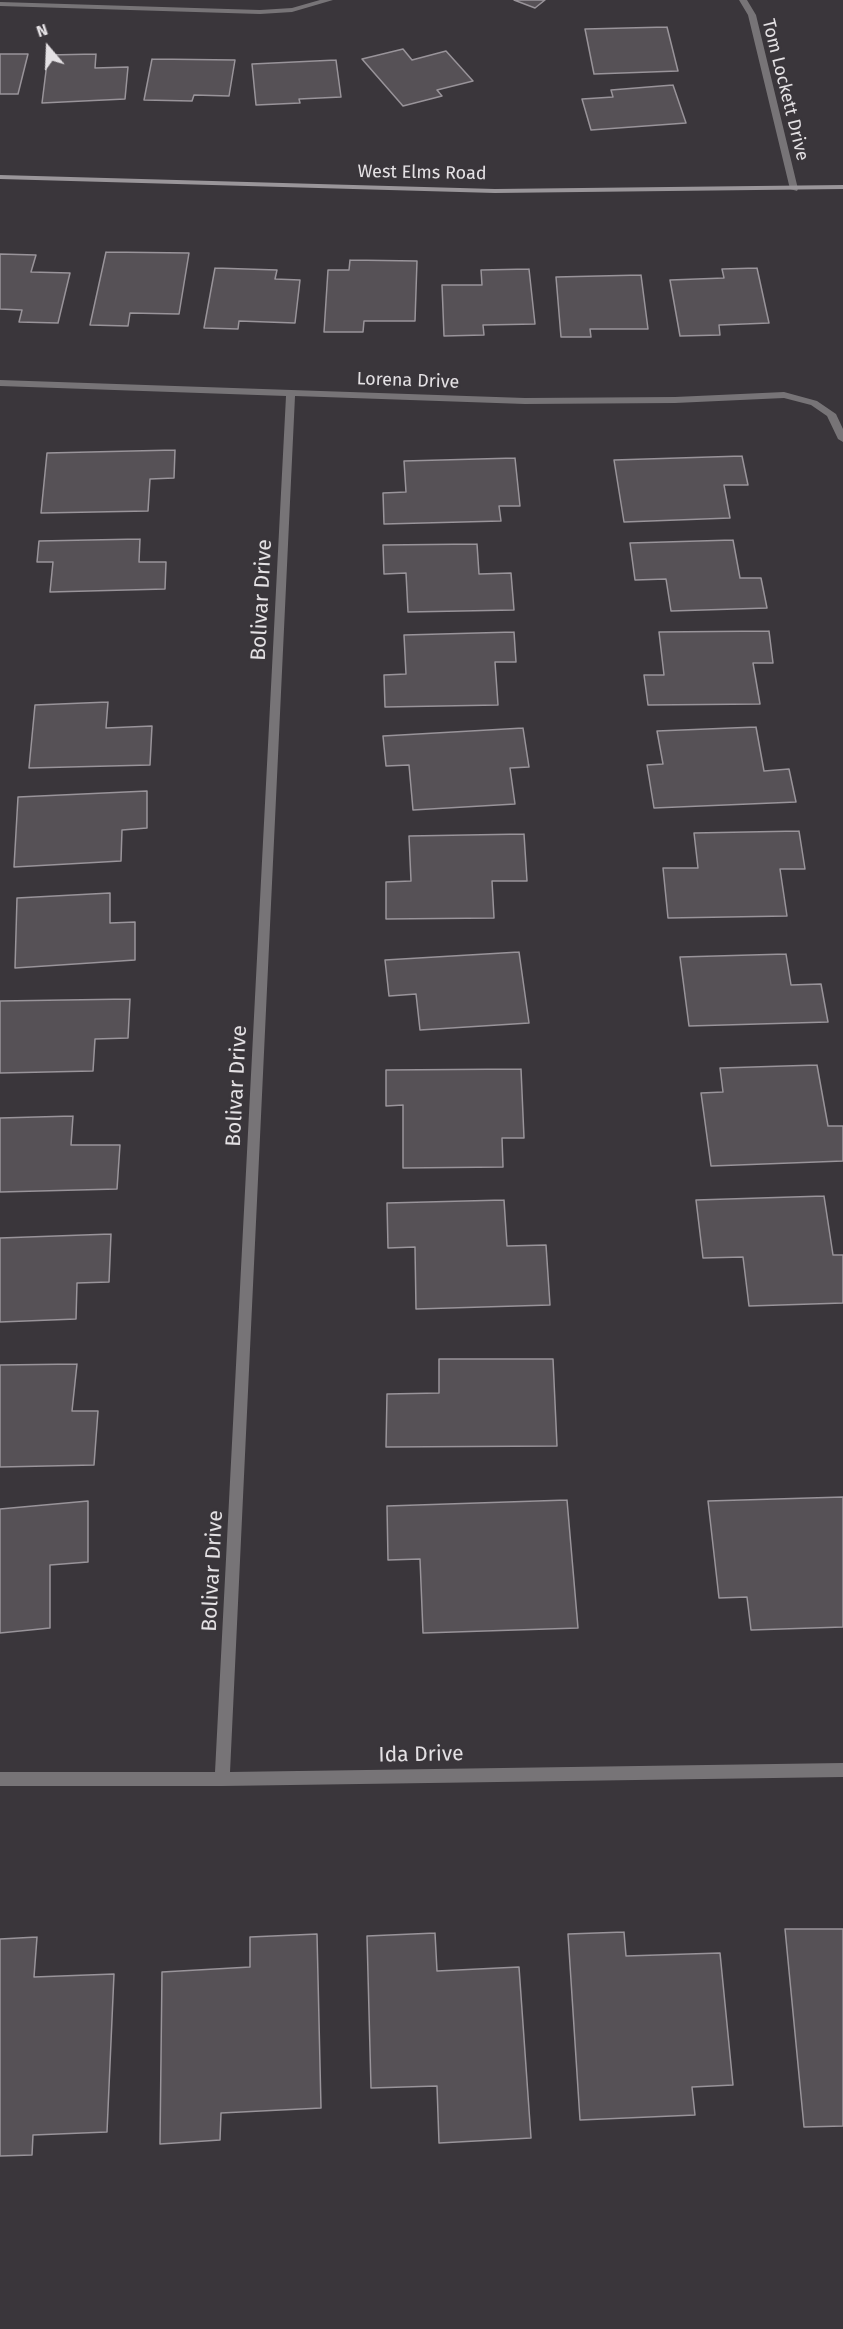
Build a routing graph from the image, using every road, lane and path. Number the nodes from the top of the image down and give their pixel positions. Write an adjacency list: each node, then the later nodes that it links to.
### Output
1 (329, 0): 3 (street)
2 (743, 0): 6 (street, Tom Lockett Drive)
3 (0, 4)
4 (0, 177): 6 (main road, West Elms Road)
5 (843, 187): 6 (main road, West Elms Road)
6 (794, 189)
7 (0, 382): 8 (street, Lorena Drive)
8 (291, 394): 9 (street, Lorena Drive); 12 (street, Bolivar Drive)
9 (843, 439)
10 (843, 1770): 12 (street, Ida Drive)
11 (0, 1779): 12 (street, Ida Drive)
12 (222, 1779)

